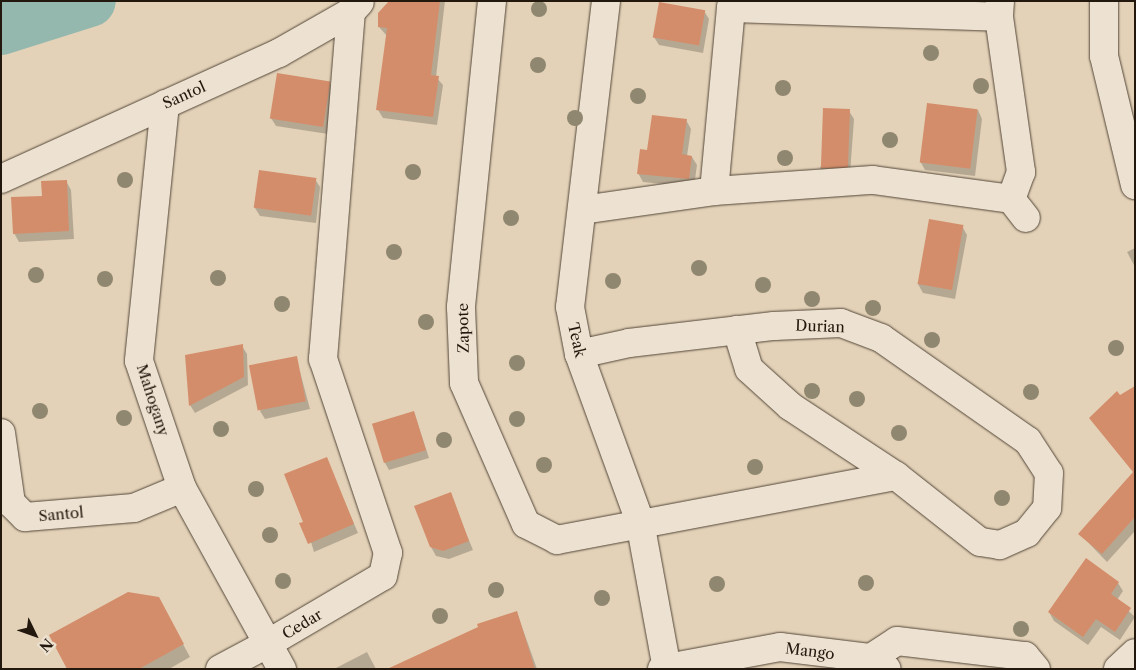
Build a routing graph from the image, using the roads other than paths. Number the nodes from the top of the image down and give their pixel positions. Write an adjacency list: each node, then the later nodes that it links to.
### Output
1 (492, 1): 16 (street, Zapote)
2 (606, 1): 10 (street, Teak)
3 (1104, 1): 8 (street)
4 (356, 6): 6 (street, Santol); 17 (street, Cedar)
5 (999, 9): 9 (street); 9 (street)
6 (165, 104): 7 (street, Santol); 15 (street, Mahogany)
7 (1, 179)
8 (1135, 185)
9 (714, 191): 10 (street)
10 (582, 210): 12 (street, Teak)
11 (737, 330): 12 (street, Durian); 14 (street); 14 (street, Durian)
12 (579, 354): 16 (street, Teak)
13 (1, 433): 15 (street, Santol)
14 (896, 476): 16 (street, Zapote)
15 (182, 488): 17 (street, Mahogany)
16 (640, 522): 20 (street, Teak)
17 (267, 644): 21 (street, Cedar); 22 (street, Mahogany)
18 (1135, 653): 24 (street)
19 (879, 664): 20 (street, Mango); 23 (street, Mango)
20 (665, 668)
21 (220, 669)
22 (282, 669)
23 (1036, 669)
24 (1118, 669)

